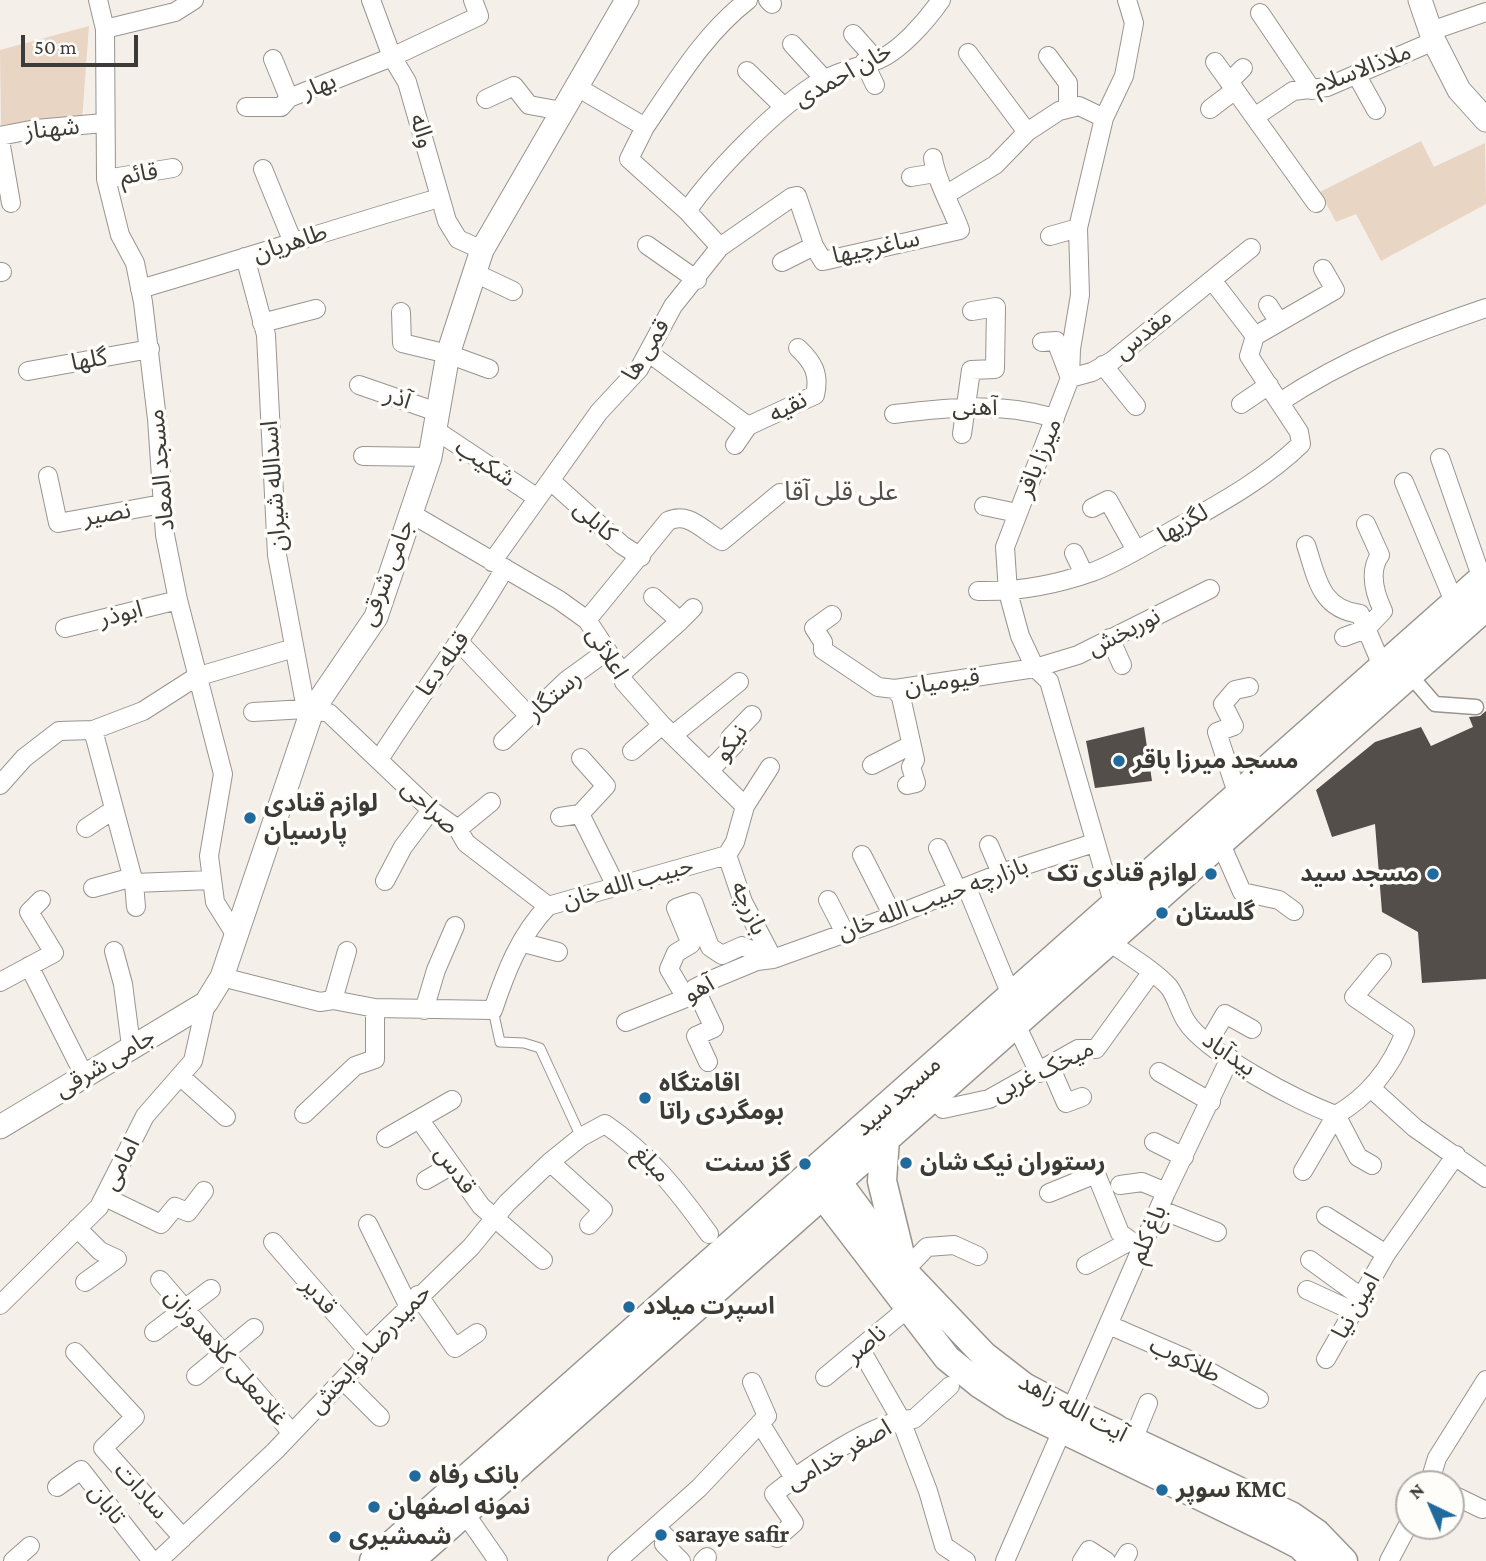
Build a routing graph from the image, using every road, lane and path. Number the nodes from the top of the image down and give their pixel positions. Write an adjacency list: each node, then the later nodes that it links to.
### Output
1 (98, 0): 12 (street, مسجد المعاد)
2 (194, 0): 12 (street)
3 (371, 0): 18 (street, واله)
4 (473, 0): 18 (street, بهار)
5 (627, 0): 28 (street, جامی شرقی)
6 (748, 0): 42 (street)
7 (941, 0): 20 (street, خان احمدی)
8 (1127, 0): 40 (street, میرزا باقر)
9 (1420, 0): 14 (street)
10 (1486, 12): 14 (street, ملاذالاسلام)
11 (1260, 13): 29 (street)
12 (105, 29): 41 (street, مسجد المعاد)
13 (853, 34): 20 (street)
14 (1432, 36): 24 (street, ملاذالاسلام); 39 (street)
15 (792, 44): 25 (street)
16 (968, 53): 43 (street)
17 (1048, 56): 34 (street)
18 (392, 57): 30 (street, بهار); 51 (street, واله)
19 (273, 59): 30 (street)
20 (870, 61): 25 (street, خان احمدی); 26 (street)
21 (1215, 62): 27 (street)
22 (1243, 68): 27 (street)
23 (747, 71): 33 (street)
24 (1356, 75): 29 (street, ملاذالاسلام); 36 (street)
25 (825, 80): 33 (street, خان احمدی)
26 (875, 85)
27 (1232, 86): 35 (street); 38 (street)
28 (577, 87): 37 (street, جامی شرقی); 42 (street)
29 (1312, 90): 38 (street, ملاذالاسلام)
30 (289, 98): 32 (street, بهار)
31 (486, 99): 37 (street)
32 (246, 107)
33 (784, 107): 54 (street, خان احمدی)
34 (1068, 107): 40 (street); 43 (street)
35 (1210, 109)
36 (1376, 110)
37 (562, 111): 62 (street, جامی شرقی)
38 (1256, 116): 53 (street)
39 (1485, 117)
40 (1104, 118): 55 (street, میرزا باقر)
41 (104, 123): 44 (street, شهناز); 48 (street, مسجد المعاد)
42 (645, 127): 54 (street)
43 (1027, 132): 49 (street)
44 (0, 138): 52 (street)
45 (173, 168): 48 (street, قائم)
46 (263, 169): 57 (street)
47 (911, 177): 49 (street, ساغرچیها)
48 (106, 179): 69 (street, مسجد المعاد)
49 (947, 194): 59 (street, ساغرچیها)
50 (797, 197): 59 (street, ساغرچیها); 60 (street, قمی ها)
51 (439, 198): 57 (street, طاهریان); 62 (street, واله)
52 (11, 203)
53 (1316, 203)
54 (687, 211): 60 (street)
55 (1078, 228): 56 (street); 87 (street, میرزا باقر)
56 (1050, 236)
57 (292, 240): 63 (street, طاهریان)
58 (647, 245): 67 (street)
59 (814, 246): 64 (street)
60 (720, 247): 67 (street, قمی ها)
61 (1251, 248): 68 (street, مقدس)
62 (482, 250): 66 (street, جامی شرقی)
63 (245, 257): 69 (street, طاهریان); 77 (street, اسدالله شیران)
64 (782, 262)
65 (1323, 269): 76 (street)
66 (475, 273): 70 (street); 82 (street, جامی شرقی)
67 (697, 280): 83 (street, قمی ها)
68 (1212, 280): 78 (street); 84 (street, مقدس)
69 (140, 289): 81 (street, مسجد المعاد)
70 (513, 291)
71 (1268, 305): 76 (street)
72 (1486, 308): 90 (street)
73 (316, 309): 77 (street)
74 (972, 311): 92 (street)
75 (401, 312): 82 (street)
76 (1279, 322): 78 (street)
77 (262, 323): 134 (street, اسدالله شیران)
78 (1255, 336): 89 (street, لگزیها)
79 (1042, 342): 87 (street)
80 (798, 348): 97 (street, نقیه)
81 (149, 349): 86 (street, گلها); 108 (street, مسجد المعاد)
82 (448, 354): 85 (street); 96 (street, جامی شرقی)
83 (649, 354): 97 (street, نقیه); 104 (street, قمی ها)
84 (1103, 365): 87 (street, مقدس); 93 (street)
85 (489, 369)
86 (28, 371)
87 (1070, 378): 95 (street, میرزا باقر)
88 (359, 385): 96 (street, آذر)
89 (1269, 386): 90 (street, لگزیها); 91 (street)
90 (1280, 402): 115 (street, لگزیها)
91 (1241, 404)
92 (967, 405): 94 (street, آهنی); 95 (street, آهنی); 98 (street)
93 (1136, 406)
94 (894, 414)
95 (1055, 418): 112 (street, میرزا باقر)
96 (435, 421): 101 (street, جامی شرقی); 107 (street, شکیب)
97 (748, 426): 99 (street)
98 (962, 434)
99 (735, 445)
100 (363, 456): 101 (street)
101 (430, 457): 111 (street, جامی شرقی)
102 (1440, 458): 120 (street)
103 (48, 476): 108 (street, نصیر)
104 (551, 481): 107 (street, قمی ها); 117 (street, کابلی)
105 (1404, 482): 126 (street)
106 (780, 493): 117 (street)
107 (536, 497): 118 (street, قمی ها)
108 (162, 504): 125 (street, مسجد المعاد)
109 (984, 506): 112 (street)
110 (1091, 508): 115 (street)
111 (410, 513): 118 (street, اعلائی); 145 (street, جامی شرقی)
112 (1017, 513): 123 (street, میرزا باقر)
113 (1366, 524): 130 (street)
114 (1306, 545): 130 (street)
115 (1136, 550): 119 (street, لگزیها)
116 (1074, 553): 119 (street)
117 (641, 557): 128 (street)
118 (498, 565): 128 (street, اعلائی); 133 (street, قبله دعا)
119 (1084, 575): 123 (street, لگزیها)
120 (1485, 587): 126 (main road, مسجد سید); 138 (main road, مسجد سید)
121 (1210, 589): 132 (street, نوربخش)
122 (978, 591): 123 (street, لگزیها)
123 (1008, 592): 137 (street, میرزا باقر)
124 (653, 597): 139 (street)
125 (177, 600): 129 (street, ابوذر); 140 (street, مسجد المعاد)
126 (1455, 604): 138 (main road, مسجد سید)
127 (832, 615): 143 (street, قیومیان)
128 (587, 620): 135 (street, اعلائی)
129 (65, 628)
130 (1366, 629): 131 (street); 138 (street)
131 (1344, 636)
132 (1110, 638): 136 (street); 137 (street, نوربخش)
133 (460, 643): 148 (street); 154 (street, قبله دعا)
134 (294, 648): 140 (street); 145 (street, اسدالله شیران)
135 (607, 651): 139 (street, اعلائی); 148 (street, رستگار)
136 (1122, 665)
137 (1035, 668): 143 (street, قیومیان); 171 (street, میرزا باقر)
138 (1396, 671): 144 (street); 161 (main road, مسجد سید); 170 (main road, مسجد سید)
139 (622, 673): 150 (street, اعلائی)
140 (196, 677): 149 (street); 177 (street, مسجد المعاد)
141 (739, 682): 150 (street)
142 (1249, 687): 161 (street)
143 (895, 689): 152 (street)
144 (1476, 707)
145 (309, 710): 146 (street); 154 (street, صراحی); 192 (street, جامی شرقی)
146 (253, 712)
147 (752, 715): 158 (street, نیکو)
148 (529, 716): 151 (street, رستگار)
149 (93, 730): 159 (street); 164 (street)
150 (667, 730): 153 (street); 158 (street, اعلائی)
151 (503, 741)
152 (911, 745): 156 (street); 160 (street)
153 (632, 751)
154 (380, 758): 165 (street, صراحی)
155 (581, 758): 166 (street)
156 (872, 765)
157 (770, 767): 163 (street)
158 (709, 770): 163 (street, اعلائی)
159 (0, 785)
160 (907, 785)
161 (1238, 796): 186 (main road, مسجد سید)
162 (491, 802): 169 (street)
163 (744, 806): 174 (street)
164 (113, 810): 168 (street); 179 (street)
165 (432, 810): 169 (street, صراحی); 178 (street)
166 (580, 814): 167 (street); 180 (street)
167 (560, 817)
168 (86, 828)
169 (457, 830): 185 (street, صراحی)
170 (1220, 842): 188 (street); 193 (main road, مسجد سید)
171 (1094, 843): 176 (street, بازارچه حبیب الله خان); 186 (street, میرزا باقر)
172 (989, 845): 176 (street)
173 (938, 848): 182 (street)
174 (731, 849): 180 (street, حبیب الله خان); 198 (street, بازرچه)
175 (862, 855): 189 (street)
176 (1000, 873): 182 (street, بازارچه حبیب الله خان)
177 (212, 880): 179 (street); 192 (street, مسجد المعاد)
178 (385, 881)
179 (134, 883): 181 (street); 187 (street)
180 (616, 886): 185 (street, حبیب الله خان)
181 (93, 888)
182 (962, 889): 189 (street, بازارچه حبیب الله خان); 205 (street)
183 (41, 900): 200 (street)
184 (828, 900): 191 (street)
185 (548, 906): 194 (street, حبیب الله خان)
186 (1114, 906): 205 (main road, مسجد سید)
187 (136, 907)
188 (1294, 911)
189 (892, 916): 191 (street, بازارچه حبیب الله خان)
190 (455, 926): 209 (street)
191 (844, 931): 198 (street, بازارچه حبیب الله خان)
192 (235, 934): 202 (street, جامی شرقی)
193 (1108, 941): 201 (street, بیدآباد); 234 (main road, مسجد سید)
194 (524, 943): 197 (street); 210 (street, حبیب الله خان)
195 (114, 951): 215 (street)
196 (347, 951): 206 (street)
197 (558, 952)
198 (773, 959): 204 (street, آهو); 204 (street)
199 (1382, 963): 222 (street)
200 (29, 966): 203 (street); 220 (street)
201 (1151, 973): 214 (street, بیدآباد); 218 (street, میخک غربی)
202 (222, 977): 206 (street); 207 (street, جامی شرقی)
203 (0, 982)
204 (690, 993): 211 (street, آهو); 217 (street)
205 (1011, 995): 243 (main road, مسجد سید)
206 (333, 1000): 208 (street)
207 (206, 1003): 215 (street, جامی شرقی); 221 (street, امامی)
208 (374, 1008): 209 (street); 227 (street)
209 (424, 1010): 210 (street)
210 (493, 1010): 232 (lane)
211 (626, 1022)
212 (1252, 1030): 214 (street)
213 (1021, 1035): 218 (street)
214 (1208, 1043): 216 (street, بیدآباد)
215 (131, 1046): 220 (street, جامی شرقی)
216 (1230, 1058): 225 (street, باغ کلم); 228 (street, بیدآباد)
217 (708, 1062)
218 (1045, 1070): 223 (street); 226 (street, میخک غربی)
219 (1159, 1072): 225 (street)
220 (84, 1075): 231 (street, جامی شرقی)
221 (180, 1076): 229 (street); 248 (street, امامی)
222 (1372, 1089): 228 (street); 236 (street)
223 (1083, 1097)
224 (452, 1100): 230 (street)
225 (1211, 1102): 237 (street, باغ کلم)
226 (943, 1109)
227 (304, 1114)
228 (1336, 1115): 240 (street); 241 (street)
229 (226, 1117)
230 (419, 1118): 233 (street); 239 (street, قدس)
231 (0, 1127)
232 (581, 1137): 238 (street, حمیدرضا نوابخش); 256 (street, مبلغ)
233 (386, 1138)
234 (885, 1139): 243 (main road, مسجد سید); 264 (main road)
235 (1154, 1142): 237 (street)
236 (1456, 1155): 242 (street); 259 (street, امین نیا)
237 (1184, 1157): 249 (street, باغ کلم)
238 (550, 1162): 251 (street, حمیدرضا نوابخش); 253 (street)
239 (452, 1165): 244 (street); 251 (street, قدس)
240 (1372, 1165)
241 (1303, 1171)
242 (1486, 1178)
243 (823, 1179): 264 (main road, آیت الله زاهد); 273 (main road, آیت الله زاهد); 302 (main road, مسجد سید); 312 (main road, مسجد سید)
244 (426, 1181)
245 (1120, 1185): 249 (street)
246 (204, 1191): 248 (street)
247 (1049, 1193): 258 (street)
248 (105, 1197): 254 (street, امامی)
249 (1163, 1201): 255 (street); 258 (street, باغ کلم)
250 (1326, 1216): 259 (street, امین نیا)
251 (494, 1219): 261 (street, قدس); 269 (street, حمیدرضا نوابخش)
252 (368, 1224): 269 (street)
253 (589, 1225)
254 (77, 1228): 266 (street); 271 (street, امامی)
255 (1217, 1232)
256 (709, 1234)
257 (273, 1242): 278 (street, قدیر)
258 (1136, 1245): 263 (street); 274 (street, باغ کلم)
259 (1386, 1254): 270 (street, امین نیا)
260 (978, 1256): 264 (street)
261 (543, 1261)
262 (1310, 1261): 270 (street)
263 (1086, 1265)
264 (904, 1271): 293 (main road, آیت الله زاهد)
265 (160, 1280): 272 (street, غلامعلی کلاهدوزان)
266 (85, 1282)
267 (211, 1289): 272 (street)
268 (1307, 1290): 270 (street)
269 (413, 1300): 277 (street); 278 (street, حمیدرضا نوابخش)
270 (1357, 1304): 282 (street, امین نیا)
271 (0, 1305)
272 (185, 1309): 276 (street); 281 (street, غلامعلی کلاهدوزان)
273 (907, 1309): 279 (street, ناصر); 293 (main road, آیت الله زاهد)
274 (1109, 1325): 289 (street, طلاکوب); 293 (street, باغ کلم)
275 (254, 1328): 281 (street)
276 (154, 1332)
277 (477, 1333)
278 (366, 1349): 285 (street, حمیدرضا نوابخش)
279 (861, 1350): 284 (street, ناصر); 292 (street)
280 (75, 1352): 304 (street, سادات)
281 (223, 1354): 283 (street); 295 (street, غلامعلی کلاهدوزان)
282 (1326, 1359)
283 (196, 1376)
284 (825, 1377)
285 (343, 1380): 291 (street); 295 (street, حمیدرضا نوابخش)
286 (1486, 1380): 297 (street)
287 (752, 1382): 294 (street)
288 (950, 1386): 292 (street, اصغر خدامی)
289 (1258, 1399)
290 (1148, 1403): 296 (street)
291 (380, 1417)
292 (900, 1419): 298 (street, اصغر خدامی); 308 (street)
293 (1067, 1421): 296 (main road, آیت الله زاهد); 318 (street, باغ کلم); 321 (main road, آیت الله زاهد)
294 (760, 1423): 298 (street); 303 (street)
295 (292, 1433): 304 (street, حمیدرضا نوابخش)
296 (1133, 1440): 322 (main road, آیت الله زاهد)
297 (1433, 1470)
298 (794, 1478): 305 (street, اصغر خدامی)
299 (57, 1487): 310 (street, تابان)
300 (1465, 1501): 301 (street)
301 (1482, 1510)
302 (464, 1512): 313 (main road, مسجد سید); 314 (street)
303 (656, 1527): 315 (street); 316 (street)
304 (183, 1538): 311 (street, حمیدرضا نوابخش)
305 (776, 1538)
306 (1400, 1540): 323 (street)
307 (30, 1546): 309 (street)
308 (939, 1554): 317 (street)
309 (13, 1561)
310 (152, 1561)
311 (158, 1561)
312 (374, 1561)
313 (409, 1561)
314 (498, 1561)
315 (617, 1561)
316 (681, 1561)
317 (966, 1561)
318 (1005, 1561)
319 (1082, 1561): 320 (street)
320 (1106, 1561)
321 (1315, 1561)
322 (1344, 1561)
323 (1389, 1561)

